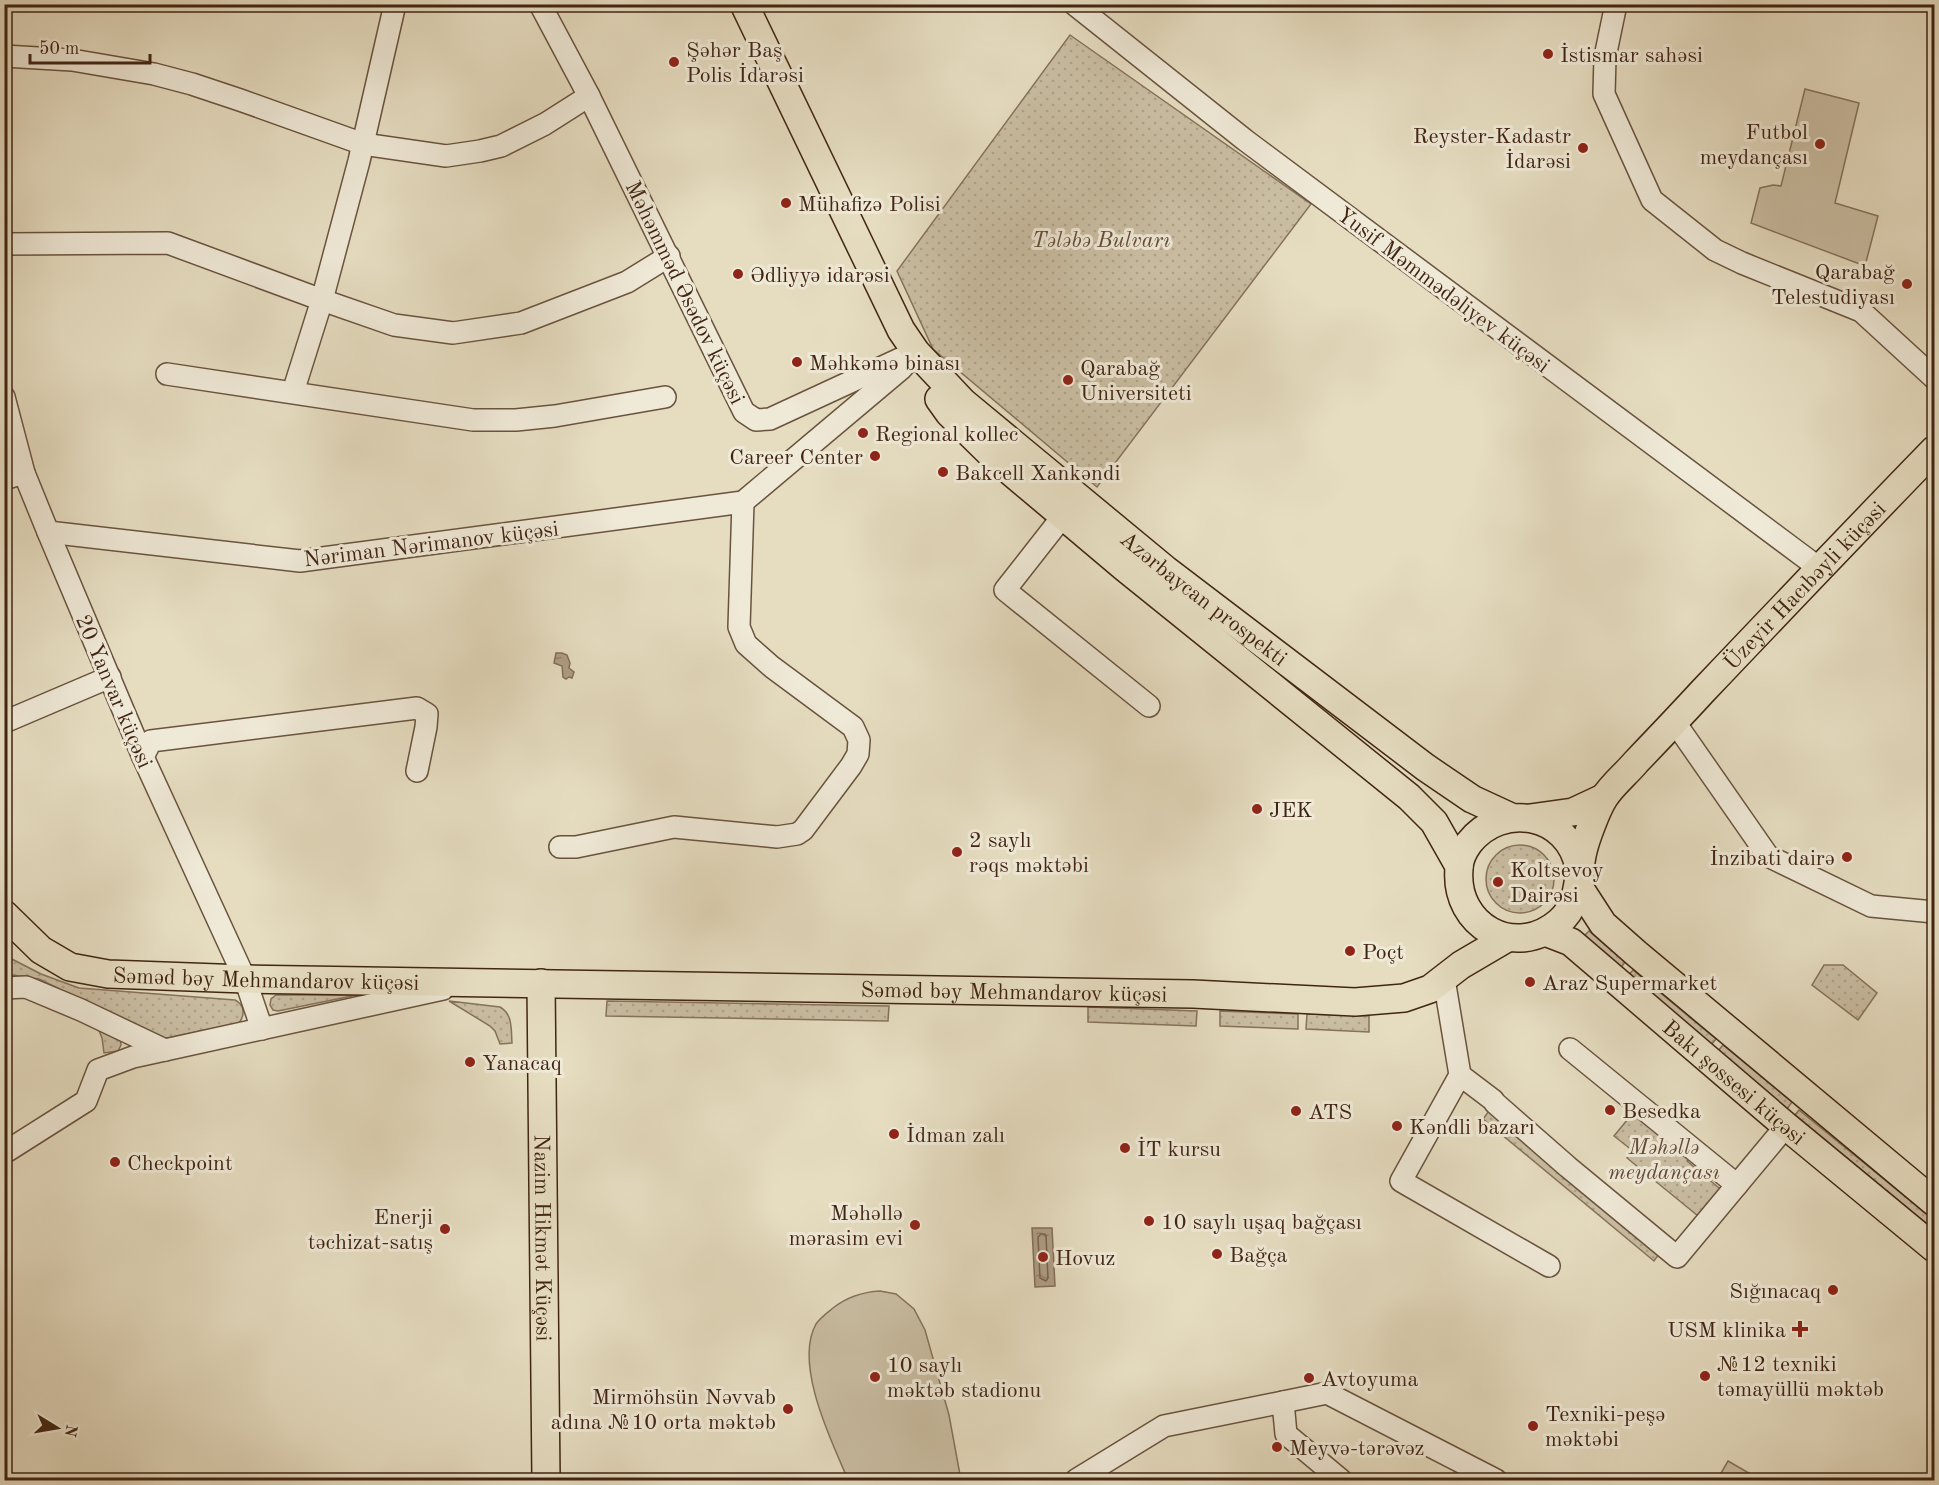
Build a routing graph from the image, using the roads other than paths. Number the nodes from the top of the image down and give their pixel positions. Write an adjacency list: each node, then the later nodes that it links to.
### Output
1 (395, 4): 8 (street)
2 (540, 4): 7 (street, Məhəmməd Əsədov küçəsi)
3 (744, 4): 12 (main road, Azərbaycan prospekti)
4 (1616, 4): 14 (street)
5 (1079, 9): 24 (street, Yusif Məmmədəliyev küçəsi)
6 (4, 56): 8 (street)
7 (589, 96): 8 (street); 10 (street, Məhəmməd Əsədov küçəsi)
8 (363, 144): 11 (street)
9 (4, 244): 11 (street)
10 (669, 256): 11 (street); 12 (street, Məhəmməd Əsədov küçəsi)
11 (322, 300): 15 (street)
12 (916, 352): 20 (street); 21 (main road, Azərbaycan prospekti); 23 (main road, Azərbaycan prospekti)
13 (167, 374): 15 (street)
14 (1935, 378)
15 (293, 392): 17 (street)
16 (4, 397): 19 (street, 20 Yanvar küçəsi)
17 (665, 397)
18 (1935, 450): 24 (main road, Üzeyir Hacıbəyli küçəsi)
19 (14, 476): 22 (street, 20 Yanvar küçəsi)
20 (743, 502): 22 (street, Nəriman Nərimanov küçəsi); 33 (street)
21 (1063, 516): 23 (main road, Azərbaycan prospekti); 26 (street)
22 (48, 532): 25 (street, 20 Yanvar küçəsi)
23 (1133, 558): 32 (main road, Azərbaycan prospekti); 34 (main road, Azərbaycan prospekti)
24 (1819, 568): 28 (main road, Üzeyir Hacıbəyli küçəsi)
25 (110, 677): 27 (street); 29 (street, 20 Yanvar küçəsi)
26 (1149, 706)
27 (9, 720)
28 (1674, 721): 31 (main road, Üzeyir Hacıbəyli küçəsi); 36 (street)
29 (142, 757): 30 (street); 42 (street, 20 Yanvar küçəsi)
30 (417, 771)
31 (1604, 798): 32 (main road); 35 (main road)
32 (1520, 817): 34 (main road); 35 (main road)
33 (560, 847)
34 (1459, 866): 38 (main road)
35 (1579, 887): 39 (main road); 53 (main road, Bakı şossesi küçəsi)
36 (1935, 912)
37 (4, 914): 42 (main road, Səməd bəy Mehmandarov küçəsi)
38 (1474, 919): 40 (main road); 41 (main road)
39 (1545, 932): 40 (main road); 50 (main road, Bakı şossesi küçəsi)
40 (1507, 938): 41 (main road, Səməd bəy Mehmandarov küçəsi)
41 (1453, 972): 44 (main road, Səməd bəy Mehmandarov küçəsi); 49 (street)
42 (245, 979): 43 (main road, Səməd bəy Mehmandarov küçəsi); 46 (street, 20 Yanvar küçəsi)
43 (471, 982): 44 (main road, Səməd bəy Mehmandarov küçəsi); 46 (street)
44 (541, 986): 57 (main road, Nazim Hikmət Küçəsi)
45 (4, 988): 48 (street)
46 (262, 1029): 48 (street)
47 (1570, 1049): 52 (street)
48 (165, 1050): 51 (street)
49 (1460, 1075): 52 (street); 55 (street)
50 (1786, 1126): 52 (street); 54 (main road, Bakı şossesi küçəsi)
51 (4, 1153)
52 (1737, 1185)
53 (1935, 1202)
54 (1928, 1243)
55 (1549, 1266)
56 (1283, 1402): 58 (street); 59 (street); 60 (street)
57 (546, 1480)
58 (1076, 1480)
59 (1341, 1480)
60 (1496, 1480)

